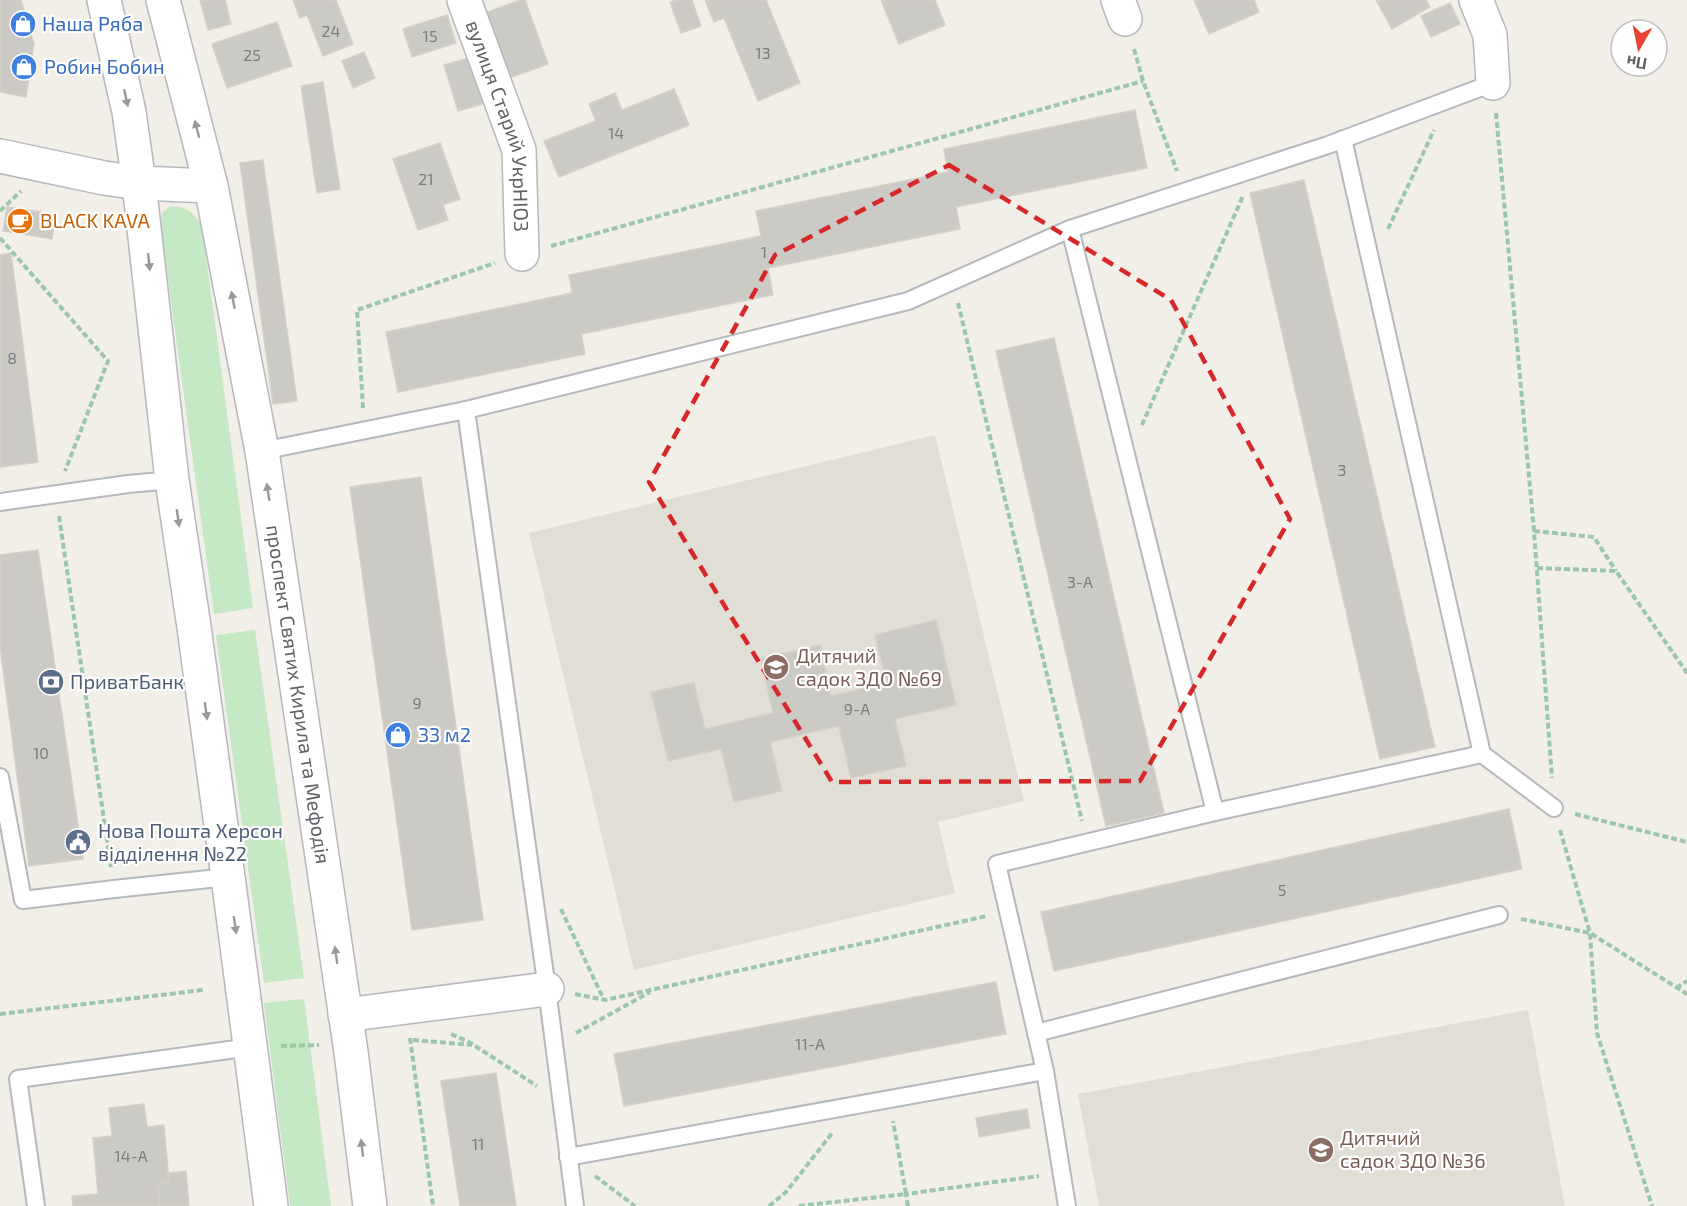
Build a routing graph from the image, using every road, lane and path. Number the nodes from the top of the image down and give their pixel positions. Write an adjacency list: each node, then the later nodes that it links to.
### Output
1 (104, 0): 12 (street, one-way to 12)
2 (163, 0): 13 (street, проспект Святих Кирила та Мефодія, one-way to 2)
3 (464, 0): 19 (street, вулиця Старий УкрНІОЗ)
4 (1476, 0): 7 (street)
5 (1121, 10): 6 (path)
6 (1143, 81): 15 (path); 19 (path)
7 (1493, 83): 9 (lane); 29 (path)
8 (1435, 128): 20 (path)
9 (1343, 139): 11 (lane); 20 (lane)
10 (0, 156): 12 (street)
11 (1255, 169): 15 (lane); 25 (path)
12 (139, 183): 13 (street); 26 (street, one-way to 26)
13 (211, 186): 24 (street, проспект Святих Кирила та Мефодія, one-way to 13)
14 (22, 190): 16 (path)
15 (1185, 192): 17 (lane)
16 (0, 211)
17 (1070, 230): 21 (lane); 25 (lane)
18 (0, 238): 27 (path)
19 (522, 254): 23 (path)
20 (1371, 264): 33 (lane)
21 (952, 281): 22 (lane); 37 (path)
22 (466, 410): 23 (lane); 41 (lane)
23 (364, 430): 24 (lane)
24 (262, 451): 54 (street, проспект Святих Кирила та Мефодія, one-way to 24)
25 (1127, 459): 36 (lane)
26 (172, 480): 27 (lane); 39 (street, one-way to 39)
27 (56, 494): 28 (lane); 40 (path)
28 (0, 502)
29 (1534, 531): 30 (path); 31 (path)
30 (1536, 568): 31 (path); 35 (path)
31 (1616, 571): 32 (path)
32 (1687, 673)
33 (1482, 754): 35 (lane); 36 (lane)
34 (0, 777): 40 (lane)
35 (1554, 808): 38 (path); 44 (path)
36 (1215, 812): 37 (lane)
37 (1088, 842): 42 (lane)
38 (1687, 842)
39 (228, 877): 40 (lane); 60 (street, one-way to 60)
40 (114, 889)
41 (534, 896): 48 (lane); 51 (path)
42 (1008, 911): 47 (path); 56 (lane)
43 (1499, 915): 44 (path); 56 (lane)
44 (1590, 933): 46 (path); 78 (path)
45 (1687, 981): 46 (path)
46 (1676, 987): 50 (path)
47 (657, 988): 51 (path); 58 (path)
48 (547, 989): 51 (path); 52 (street); 63 (lane)
49 (203, 990): 53 (path)
50 (1687, 994)
51 (605, 1000)
52 (406, 1007): 54 (street); 57 (path)
53 (0, 1014)
54 (347, 1030): 60 (path); 70 (street, проспект Святих Кирила та Мефодія, one-way to 54)
55 (448, 1032): 59 (path)
56 (1036, 1033): 61 (lane)
57 (410, 1039): 59 (path); 71 (path)
58 (575, 1044)
59 (472, 1045): 63 (path)
60 (251, 1047): 68 (lane); 69 (street)
61 (1045, 1071): 62 (lane); 66 (lane)
62 (889, 1099): 64 (lane); 67 (path)
63 (561, 1100): 65 (lane)
64 (854, 1106): 65 (lane); 74 (path)
65 (568, 1157): 72 (lane); 73 (path)
66 (1061, 1173): 67 (path); 77 (lane)
67 (906, 1194): 75 (path); 76 (path)
68 (36, 1206)
69 (271, 1206)
70 (369, 1206)
71 (433, 1206)
72 (575, 1206)
73 (635, 1206)
74 (769, 1206)
75 (799, 1206)
76 (908, 1206)
77 (1067, 1206)
78 (1652, 1206)

